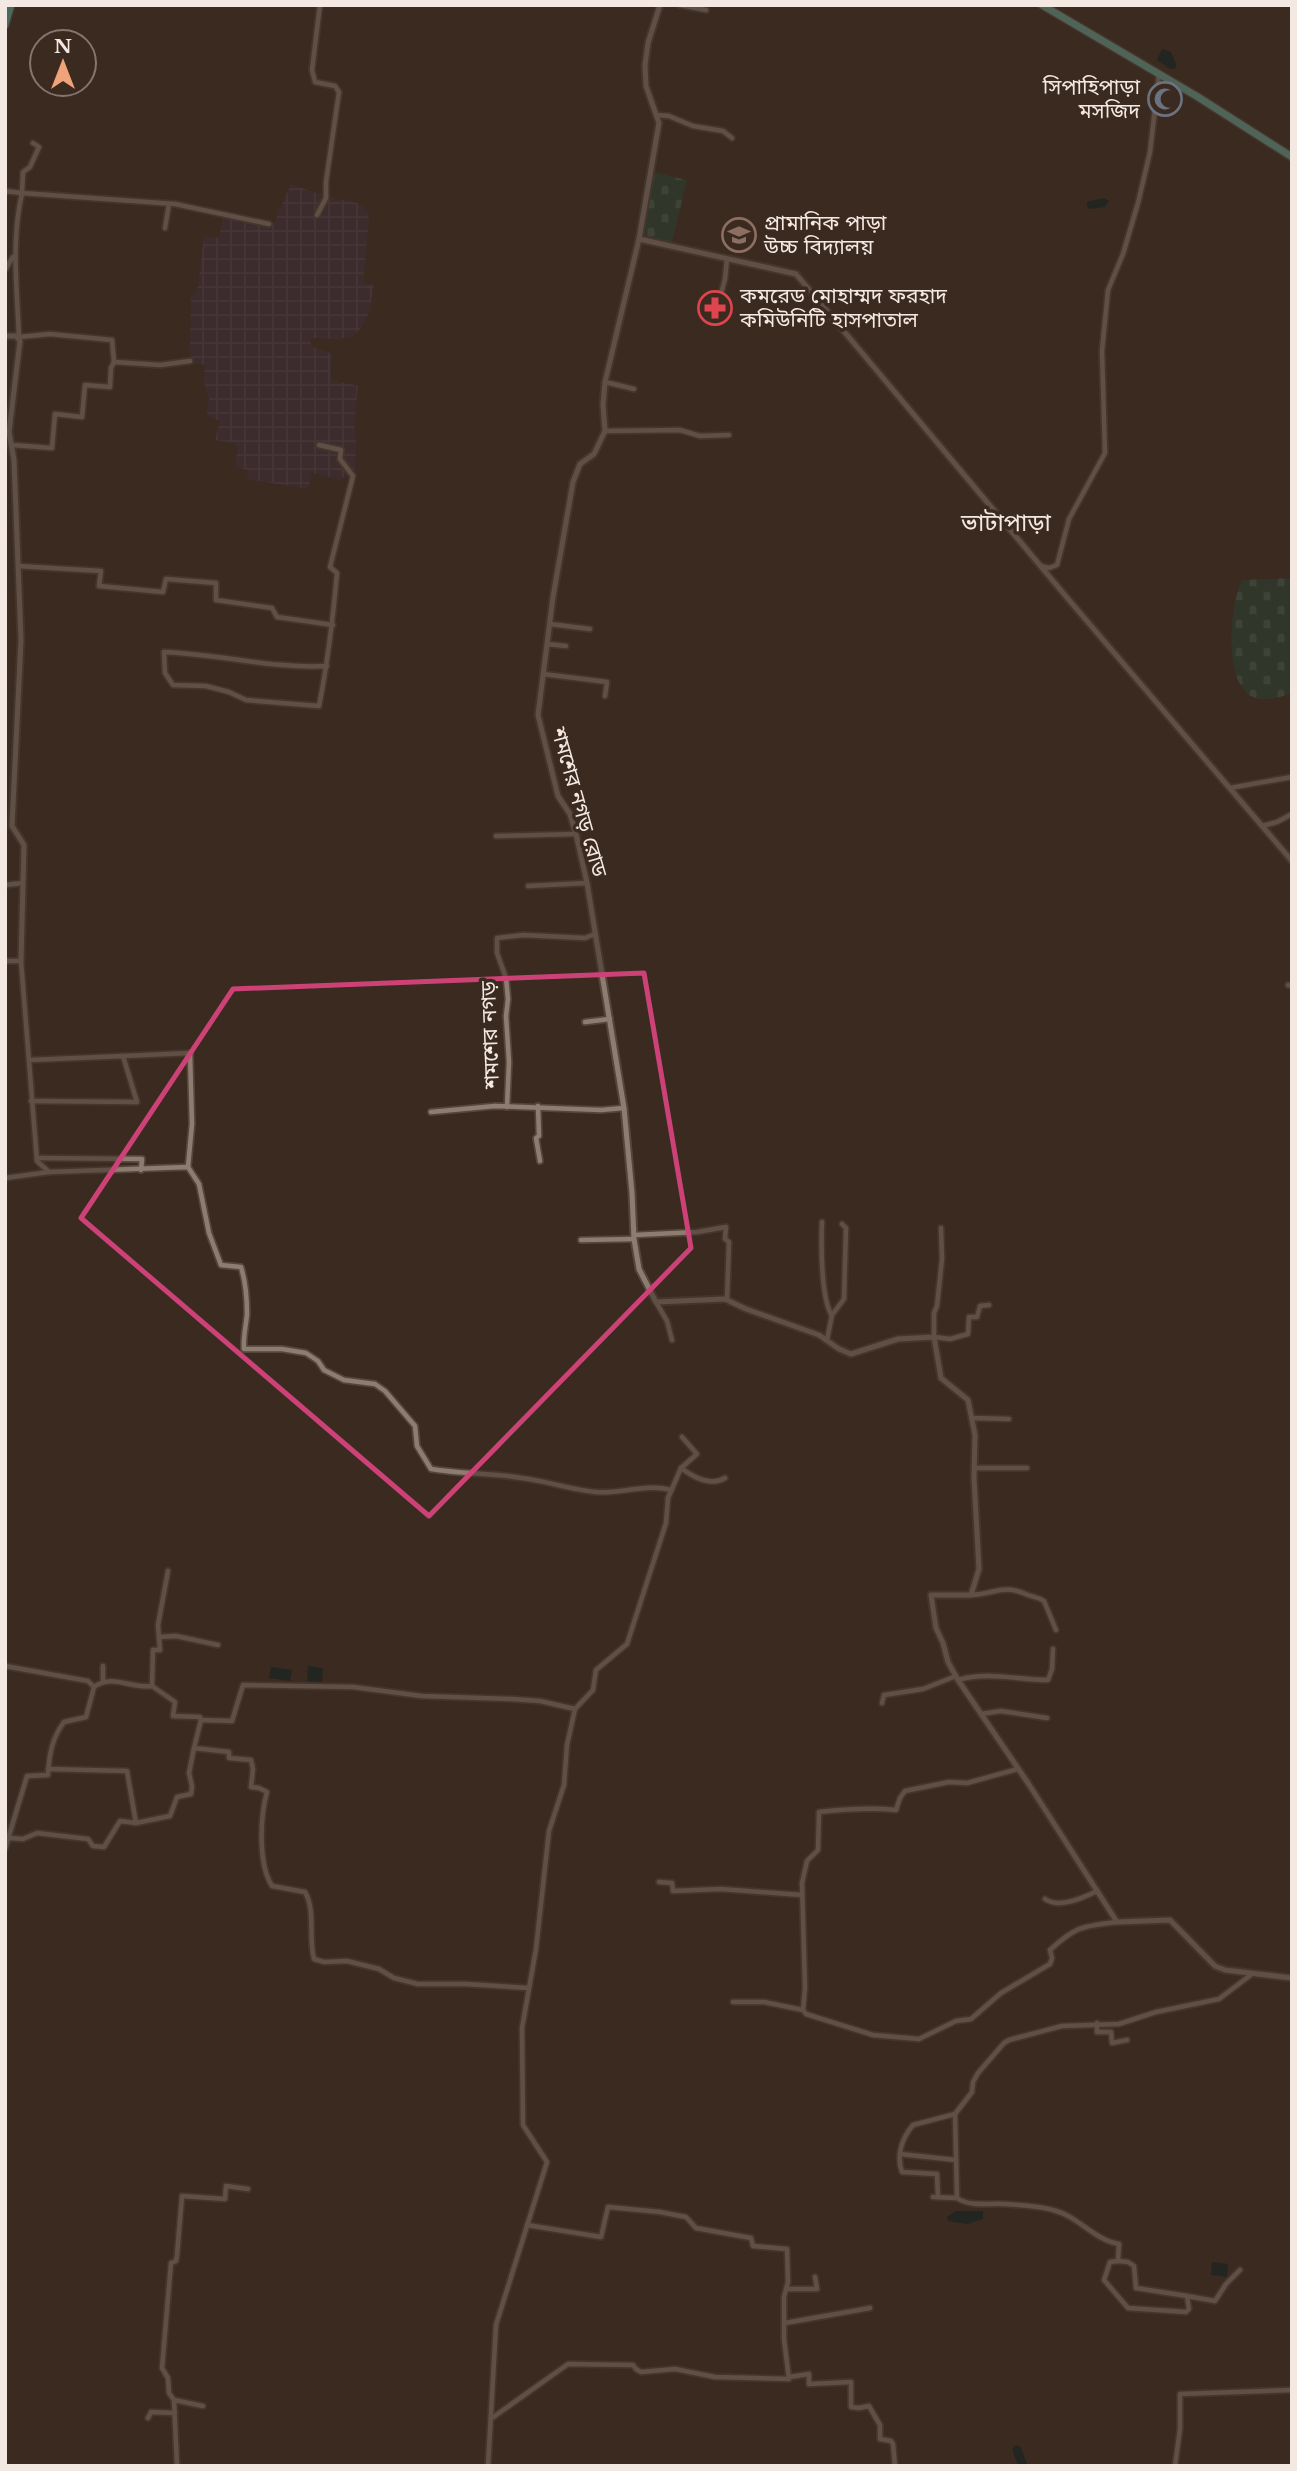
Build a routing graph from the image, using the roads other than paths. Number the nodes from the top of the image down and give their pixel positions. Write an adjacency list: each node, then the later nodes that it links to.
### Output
1 (11, 5): 7 (highway)
2 (320, 5): 16 (street)
3 (660, 5): 9 (street)
4 (680, 5): 6 (street)
5 (1042, 5): 8 (main road)
6 (706, 10)
7 (5, 25)
8 (1159, 74): 12 (main road); 35 (street)
9 (656, 115): 10 (street); 19 (street)
10 (732, 138)
11 (33, 143): 14 (street)
12 (1292, 158)
13 (5, 191): 14 (street)
14 (22, 193): 15 (street); 25 (street)
15 (169, 204): 17 (street); 18 (street)
16 (317, 215)
17 (269, 224)
18 (165, 228)
19 (639, 239): 21 (street); 28 (street)
20 (13, 257): 22 (street)
21 (730, 257): 23 (street); 35 (street)
22 (5, 270)
23 (718, 305)
24 (5, 336): 25 (street)
25 (19, 337): 27 (street); 32 (street)
26 (190, 360): 27 (street)
27 (114, 362): 32 (street)
28 (605, 382): 29 (street); 30 (street)
29 (634, 389)
30 (605, 430): 31 (street); 36 (street, শমশের নগড় রোড)
31 (729, 435)
32 (12, 444): 34 (street)
33 (319, 445): 37 (street)
34 (18, 566): 37 (street); 51 (street)
35 (1040, 566): 45 (street)
36 (550, 624): 38 (street); 39 (street, শমশের নগড় রোড)
37 (333, 625): 41 (street)
38 (590, 629)
39 (547, 644): 40 (street); 42 (street, শমশের নগড় রোড)
40 (566, 646)
41 (327, 666): 41 (street)
42 (544, 674): 43 (street); 48 (street, শমশের নগড় রোড)
43 (605, 696)
44 (1292, 777): 45 (street)
45 (1230, 788): 47 (street)
46 (1292, 814): 47 (street)
47 (1262, 826): 50 (street)
48 (576, 834): 49 (street); 52 (street, শমশের নগড় রোড)
49 (496, 836)
50 (1292, 861)
51 (23, 883): 53 (street); 57 (street)
52 (587, 883): 54 (street); 55 (street, শমশের নগড় রোড)
53 (5, 885)
54 (528, 886)
55 (595, 934): 58 (street, শমশের নগড় রোড); 64 (street, শমশের নগড়)
56 (5, 961): 57 (street)
57 (21, 961): 61 (street)
58 (610, 1019): 59 (street); 65 (street, শমশের নগড় রোড)
59 (584, 1022)
60 (123, 1056): 61 (street); 62 (street); 69 (street)
61 (30, 1060): 62 (street)
62 (31, 1101): 67 (street)
63 (538, 1106): 64 (street, শমশের নগড়); 65 (street, শমশের নগড়); 68 (street)
64 (507, 1107): 66 (street, শমশের নগড়)
65 (624, 1108): 76 (street, শমশের নগড় রোড)
66 (430, 1112)
67 (37, 1158): 70 (street); 71 (street)
68 (540, 1161)
69 (188, 1167): 70 (street); 92 (street)
70 (141, 1170): 71 (street)
71 (49, 1172): 72 (street)
72 (5, 1178)
73 (822, 1222): 81 (street)
74 (842, 1224): 81 (street)
75 (941, 1228): 82 (street)
76 (634, 1237): 77 (street); 78 (street); 79 (street, শমশের নগড় রোড)
77 (581, 1240)
78 (727, 1300): 79 (street); 84 (street)
79 (655, 1301): 83 (street)
80 (989, 1305): 82 (street)
81 (832, 1315): 84 (street)
82 (933, 1337): 84 (street); 85 (street)
83 (672, 1340)
84 (827, 1340)
85 (972, 1418): 86 (street); 89 (street)
86 (1009, 1419)
87 (682, 1437): 88 (street)
88 (681, 1468): 91 (street); 92 (street)
89 (975, 1468): 90 (street); 94 (street)
90 (1027, 1468)
91 (725, 1478)
92 (671, 1490): 106 (street)
93 (168, 1571): 96 (street)
94 (971, 1595): 95 (street); 101 (street)
95 (1056, 1630)
96 (159, 1637): 97 (street); 103 (street)
97 (218, 1645)
98 (1053, 1649): 101 (street)
99 (5, 1666): 104 (street)
100 (103, 1666): 102 (street)
101 (957, 1678): 105 (street); 107 (street)
102 (103, 1682): 103 (street); 104 (street)
103 (152, 1686): 109 (street)
104 (94, 1687): 111 (street)
105 (882, 1703)
106 (575, 1709): 109 (street); 123 (street)
107 (980, 1714): 108 (street); 112 (street)
108 (1047, 1718)
109 (201, 1720): 110 (street)
110 (194, 1748): 113 (street); 123 (street)
111 (48, 1769): 113 (street); 114 (street)
112 (1018, 1769): 117 (street); 118 (street)
113 (135, 1822): 114 (street)
114 (9, 1838): 115 (street)
115 (5, 1849)
116 (659, 1882): 118 (street)
117 (1097, 1891): 119 (street); 120 (street)
118 (802, 1895): 125 (street)
119 (1045, 1899)
120 (1117, 1922): 121 (street); 125 (street)
121 (1252, 1974): 122 (street); 126 (street)
122 (1292, 1978)
123 (529, 1988): 133 (street)
124 (733, 2002): 125 (street)
125 (803, 2010)
126 (1097, 2023): 127 (street); 128 (street)
127 (1127, 2040)
128 (955, 2114): 129 (street); 130 (street)
129 (900, 2154): 130 (street); 132 (street)
130 (956, 2160): 132 (street)
131 (248, 2189): 143 (street)
132 (957, 2198): 134 (street)
133 (527, 2225): 137 (street); 147 (street)
134 (1118, 2261): 138 (street); 138 (street)
135 (1240, 2270): 138 (street)
136 (815, 2277): 137 (street)
137 (786, 2289): 140 (street)
138 (1187, 2296)
139 (870, 2308): 140 (street)
140 (785, 2323): 141 (street)
141 (789, 2377): 147 (street); 150 (street)
142 (1292, 2390): 151 (street)
143 (174, 2400): 144 (street); 145 (street)
144 (203, 2406)
145 (174, 2413): 146 (street); 148 (street)
146 (148, 2418)
147 (492, 2419): 149 (street)
148 (177, 2466)
149 (488, 2466)
150 (895, 2466)
151 (1175, 2466)

